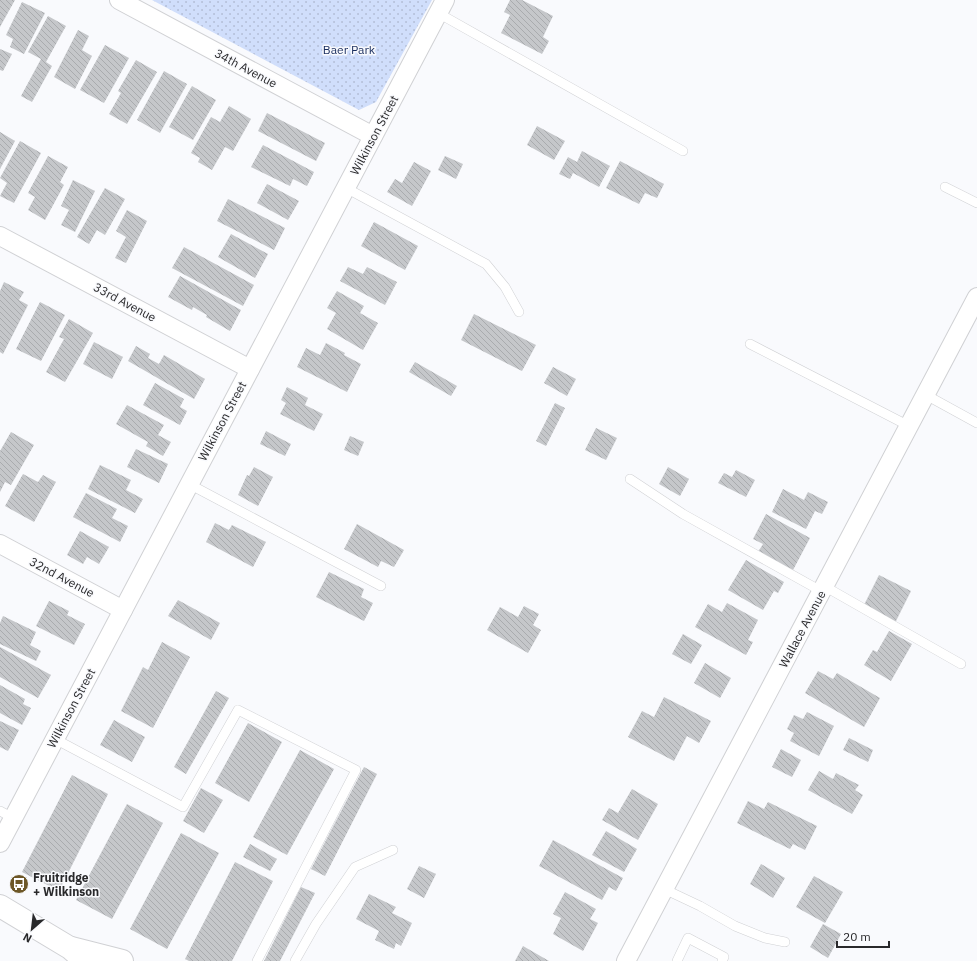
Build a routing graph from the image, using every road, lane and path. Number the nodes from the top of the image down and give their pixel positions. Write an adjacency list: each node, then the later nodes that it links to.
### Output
1 (119, 0): 3 (street, 34th Avenue)
2 (442, 6): 3 (street, Wilkinson Street); 4 (lane)
3 (373, 136): 6 (street, Wilkinson Street)
4 (683, 151)
5 (945, 187): 7 (lane)
6 (346, 188): 10 (lane); 12 (street, Wilkinson Street)
7 (977, 203)
8 (0, 236): 12 (street, 33rd Avenue)
9 (977, 297): 13 (street, Wallace Avenue)
10 (519, 312)
11 (750, 344): 15 (lane)
12 (250, 369): 17 (street, Wilkinson Street)
13 (926, 395): 14 (lane); 15 (street, Wallace Avenue)
14 (977, 423)
15 (909, 426): 20 (street, Wallace Avenue)
16 (630, 479): 20 (lane)
17 (189, 484): 19 (lane); 21 (street, Wilkinson Street)
18 (0, 544): 21 (street, 32nd Avenue)
19 (382, 586)
20 (823, 589): 22 (lane); 27 (street, Wallace Avenue)
21 (123, 610): 23 (street, Wilkinson Street)
22 (961, 664)
23 (55, 739): 24 (street, Wilkinson Street); 32 (lane)
24 (7, 815): 25 (street, Wilkinson Street)
25 (0, 843)
26 (393, 850): 33 (lane)
27 (664, 889): 29 (lane); 34 (street, Wallace Avenue)
28 (0, 906): 30 (main road)
29 (785, 942)
30 (77, 955): 31 (main road)
31 (122, 961)
32 (257, 961)
33 (295, 961)
34 (626, 961)
35 (677, 961): 36 (lane)
36 (722, 961)

